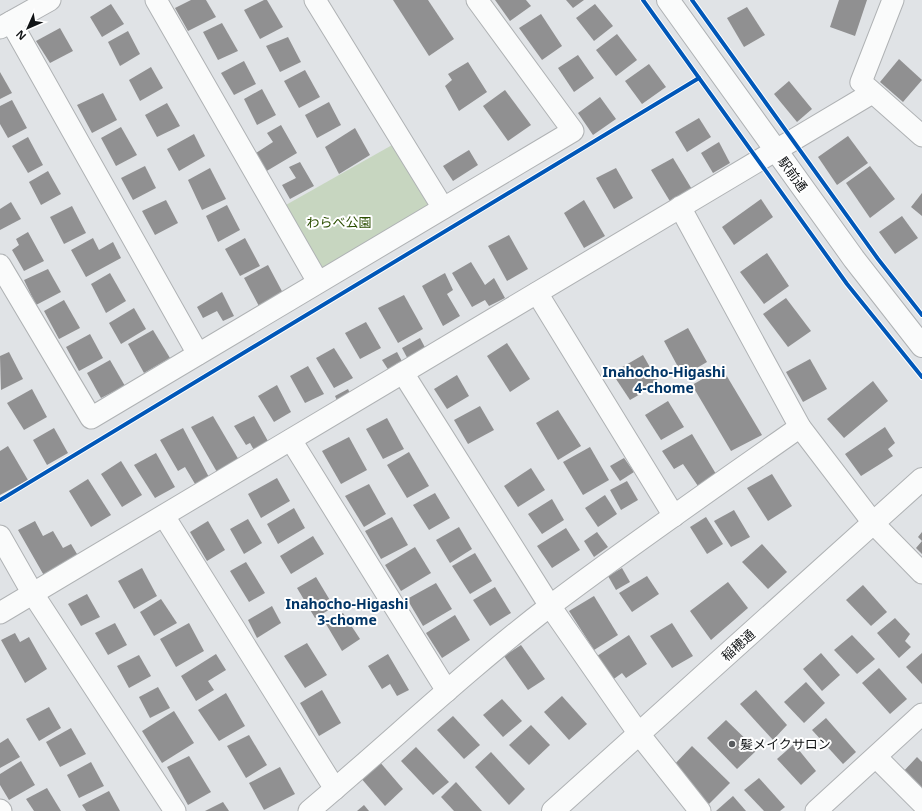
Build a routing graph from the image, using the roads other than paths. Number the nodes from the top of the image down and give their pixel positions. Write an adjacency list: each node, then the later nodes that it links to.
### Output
1 (50, 0): 7 (street)
2 (156, 0): 14 (street)
3 (315, 0): 12 (street)
4 (477, 0): 12 (street)
5 (668, 0): 10 (street, 駅前通)
6 (893, 0): 8 (street)
7 (6, 25): 17 (street)
8 (872, 93): 9 (street); 10 (street)
9 (922, 136)
10 (775, 150): 11 (street); 16 (street, 駅前通)
11 (680, 207): 15 (street); 19 (street)
12 (443, 208): 14 (street)
13 (0, 265): 17 (street)
14 (318, 282): 17 (street)
15 (537, 293): 18 (street); 23 (street)
16 (922, 346)
17 (198, 354)
18 (403, 373): 20 (street); 28 (street)
19 (800, 427): 23 (street); 24 (street)
20 (290, 440): 22 (street); 30 (street)
21 (922, 479): 24 (street, 稲穂通)
22 (164, 516): 27 (street); 34 (street)
23 (674, 516): 28 (street)
24 (874, 524): 26 (street); 32 (street, 稲穂通)
25 (0, 536): 27 (street)
26 (922, 573)
27 (33, 594): 29 (street); 36 (street)
28 (550, 606): 30 (street); 32 (street)
29 (0, 613)
30 (447, 691): 34 (street)
31 (922, 714): 33 (street)
32 (639, 734): 38 (street, 稲穂通); 39 (street)
33 (877, 758): 35 (street); 40 (street)
34 (336, 789): 37 (street)
35 (922, 804)
36 (175, 811)
37 (309, 811)
38 (553, 811)
39 (700, 811)
40 (816, 811)

